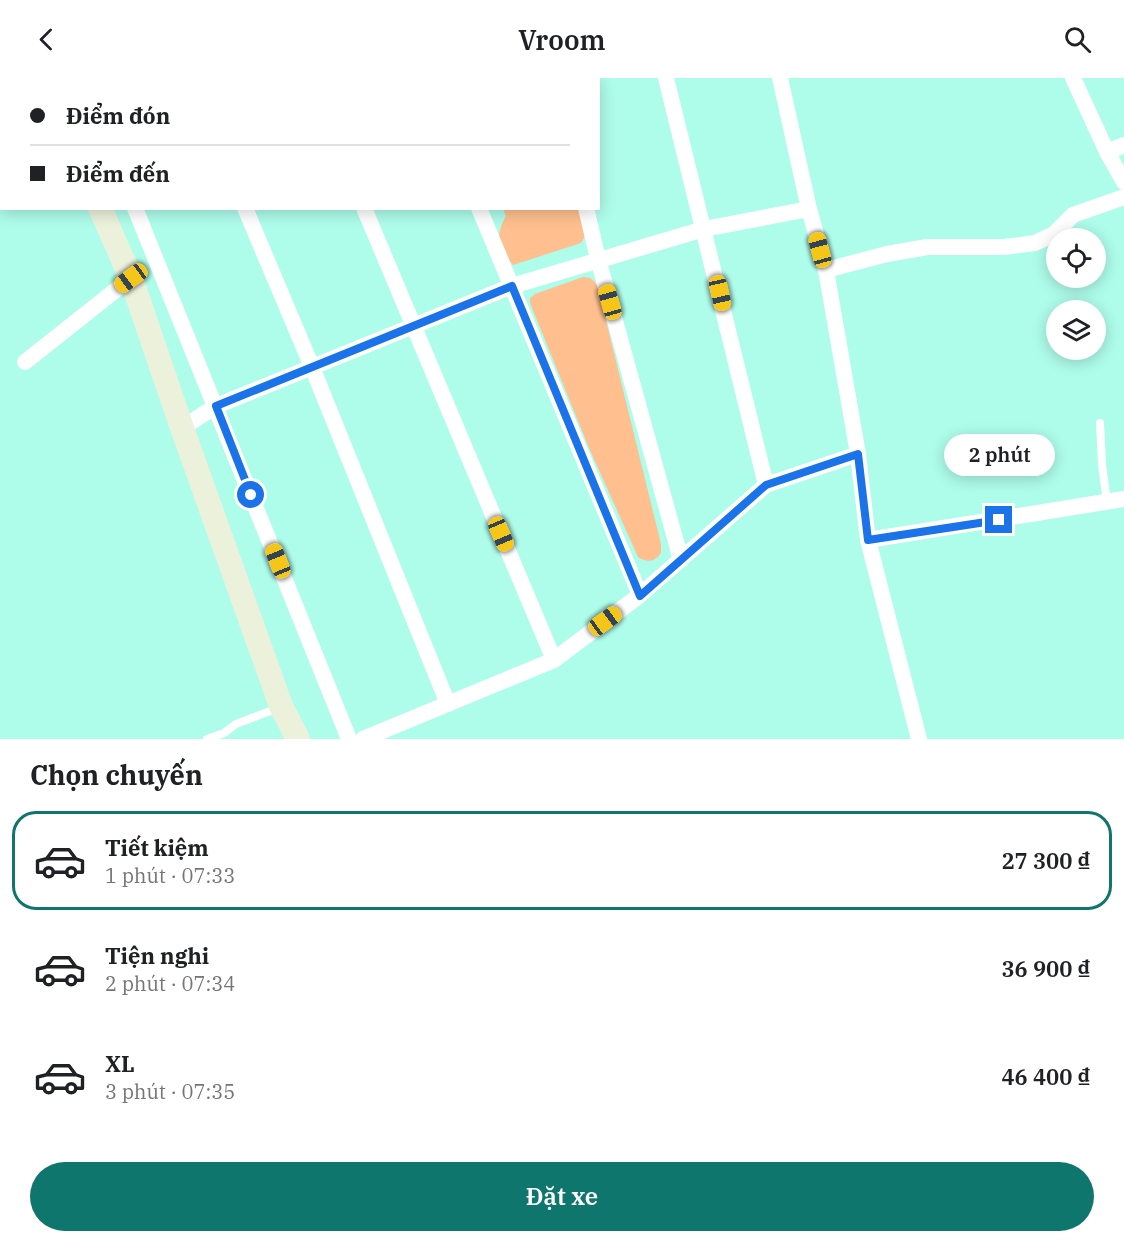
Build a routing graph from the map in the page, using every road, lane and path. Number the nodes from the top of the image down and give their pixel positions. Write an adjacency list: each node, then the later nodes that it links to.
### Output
1 (666, 78): 14 (street)
2 (780, 78): 7 (street)
3 (1073, 78): 5 (street)
4 (1124, 145): 5 (street)
5 (1107, 152): 6 (street)
6 (1123, 195): 16 (street)
7 (809, 209): 14 (street); 16 (street)
8 (101, 210): 17 (street)
9 (136, 210): 22 (street)
10 (246, 210): 21 (street)
11 (365, 210): 19 (street)
12 (480, 210): 18 (street)
13 (586, 210): 15 (street)
14 (704, 229): 15 (street); 26 (street)
15 (598, 259): 18 (street); 29 (street)
16 (825, 270): 25 (street)
17 (131, 278): 20 (street); 24 (street)
18 (512, 286): 19 (street); 30 (street)
19 (414, 326): 21 (street); 31 (street)
20 (25, 362)
21 (312, 367): 22 (street); 32 (street)
22 (216, 406): 24 (street); 36 (street)
23 (1100, 423): 27 (lane)
24 (182, 428): 33 (street)
25 (858, 454): 26 (street); 28 (street)
26 (766, 485): 29 (street)
27 (1116, 501): 28 (street)
28 (868, 540): 38 (street)
29 (681, 561): 30 (street)
30 (640, 596): 31 (street)
31 (554, 660): 32 (street)
32 (448, 704): 37 (street)
33 (281, 706): 34 (lane); 35 (street)
34 (207, 739)
35 (298, 739)
36 (349, 739)
37 (363, 739)
38 (919, 739)

